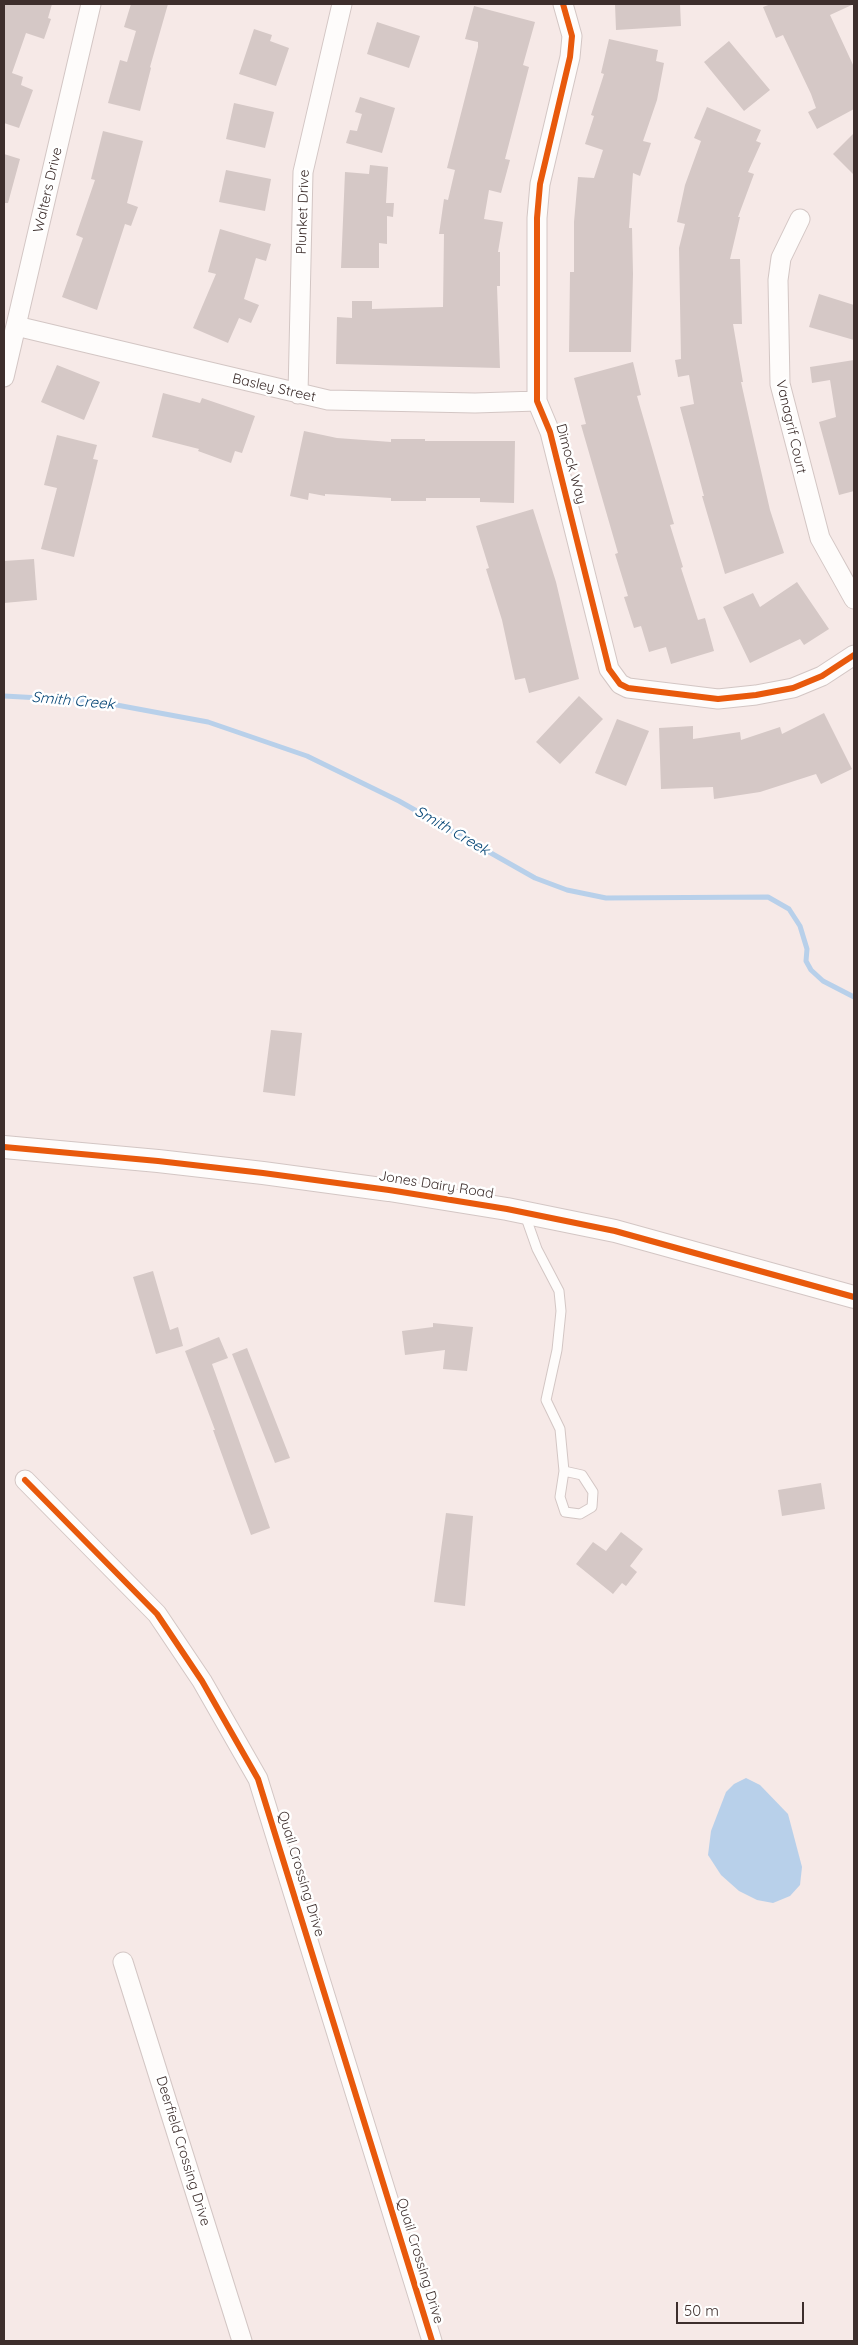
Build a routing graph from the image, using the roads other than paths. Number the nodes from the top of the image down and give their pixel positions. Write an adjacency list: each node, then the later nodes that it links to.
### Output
1 (91, 4): 5 (street, Walters Drive)
2 (342, 4): 7 (street, Plunket Drive)
3 (563, 4): 8 (street, Dimock Way)
4 (800, 219): 9 (street, Vanagrif Court)
5 (16, 326): 6 (street, Walters Drive); 7 (street, Basley Street)
6 (4, 377)
7 (298, 394): 8 (street, Basley Street)
8 (537, 401): 10 (street, Dimock Way)
9 (854, 598)
10 (854, 654)
11 (4, 1147): 12 (street, Jones Dairy Road)
12 (524, 1212): 13 (street, Jones Dairy Road); 14 (lane)
13 (854, 1297)
14 (564, 1471): 14 (lane)
15 (26, 1480): 18 (street, Quail Crossing Drive)
16 (123, 1962): 17 (street, Deerfield Crossing Drive)
17 (242, 2341)
18 (432, 2341)

